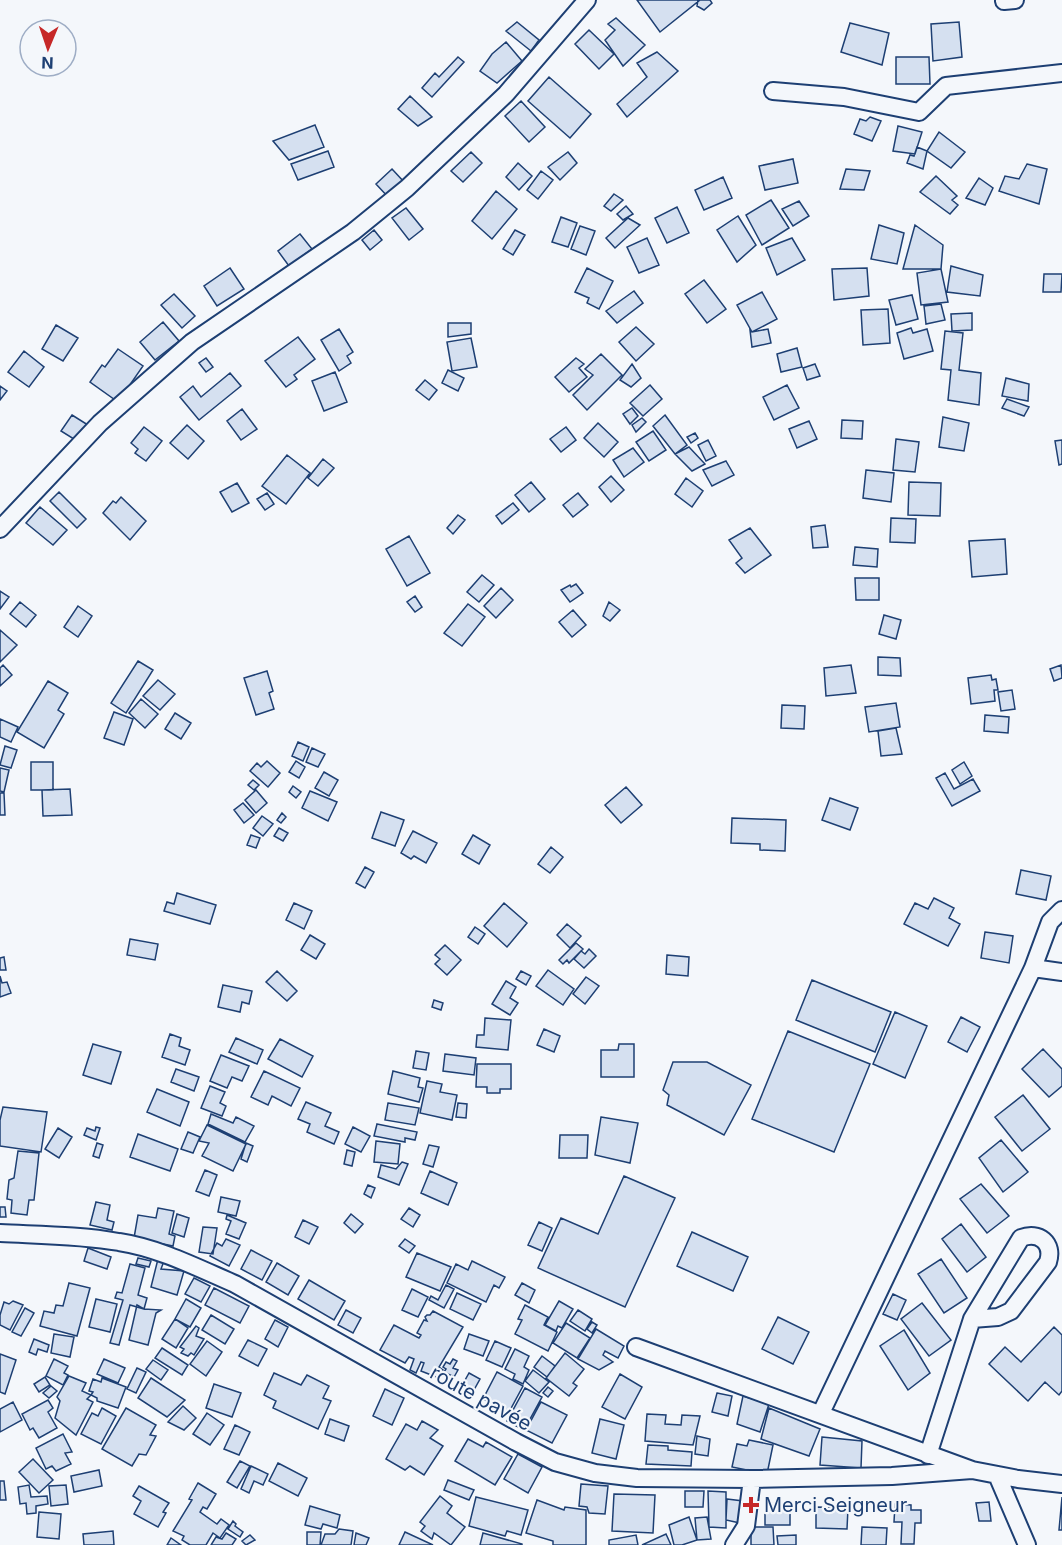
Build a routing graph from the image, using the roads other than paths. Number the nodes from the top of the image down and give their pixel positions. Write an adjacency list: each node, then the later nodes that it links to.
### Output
1 (587, 0): 4 (street)
2 (1062, 78): 3 (street)
3 (773, 91)
4 (0, 529)
5 (1062, 910): 6 (street)
6 (1033, 968): 7 (street); 11 (street)
7 (1062, 972)
8 (0, 1233): 15 (street, route pavée)
9 (972, 1319): 9 (street); 12 (street)
10 (636, 1347): 11 (street)
11 (821, 1413): 12 (street)
12 (928, 1455): 13 (street)
13 (972, 1470): 14 (street); 15 (street, route pavée)
14 (997, 1475): 16 (street); 18 (street)
15 (752, 1479): 17 (street)
16 (1062, 1484)
17 (734, 1545)
18 (1027, 1545)

